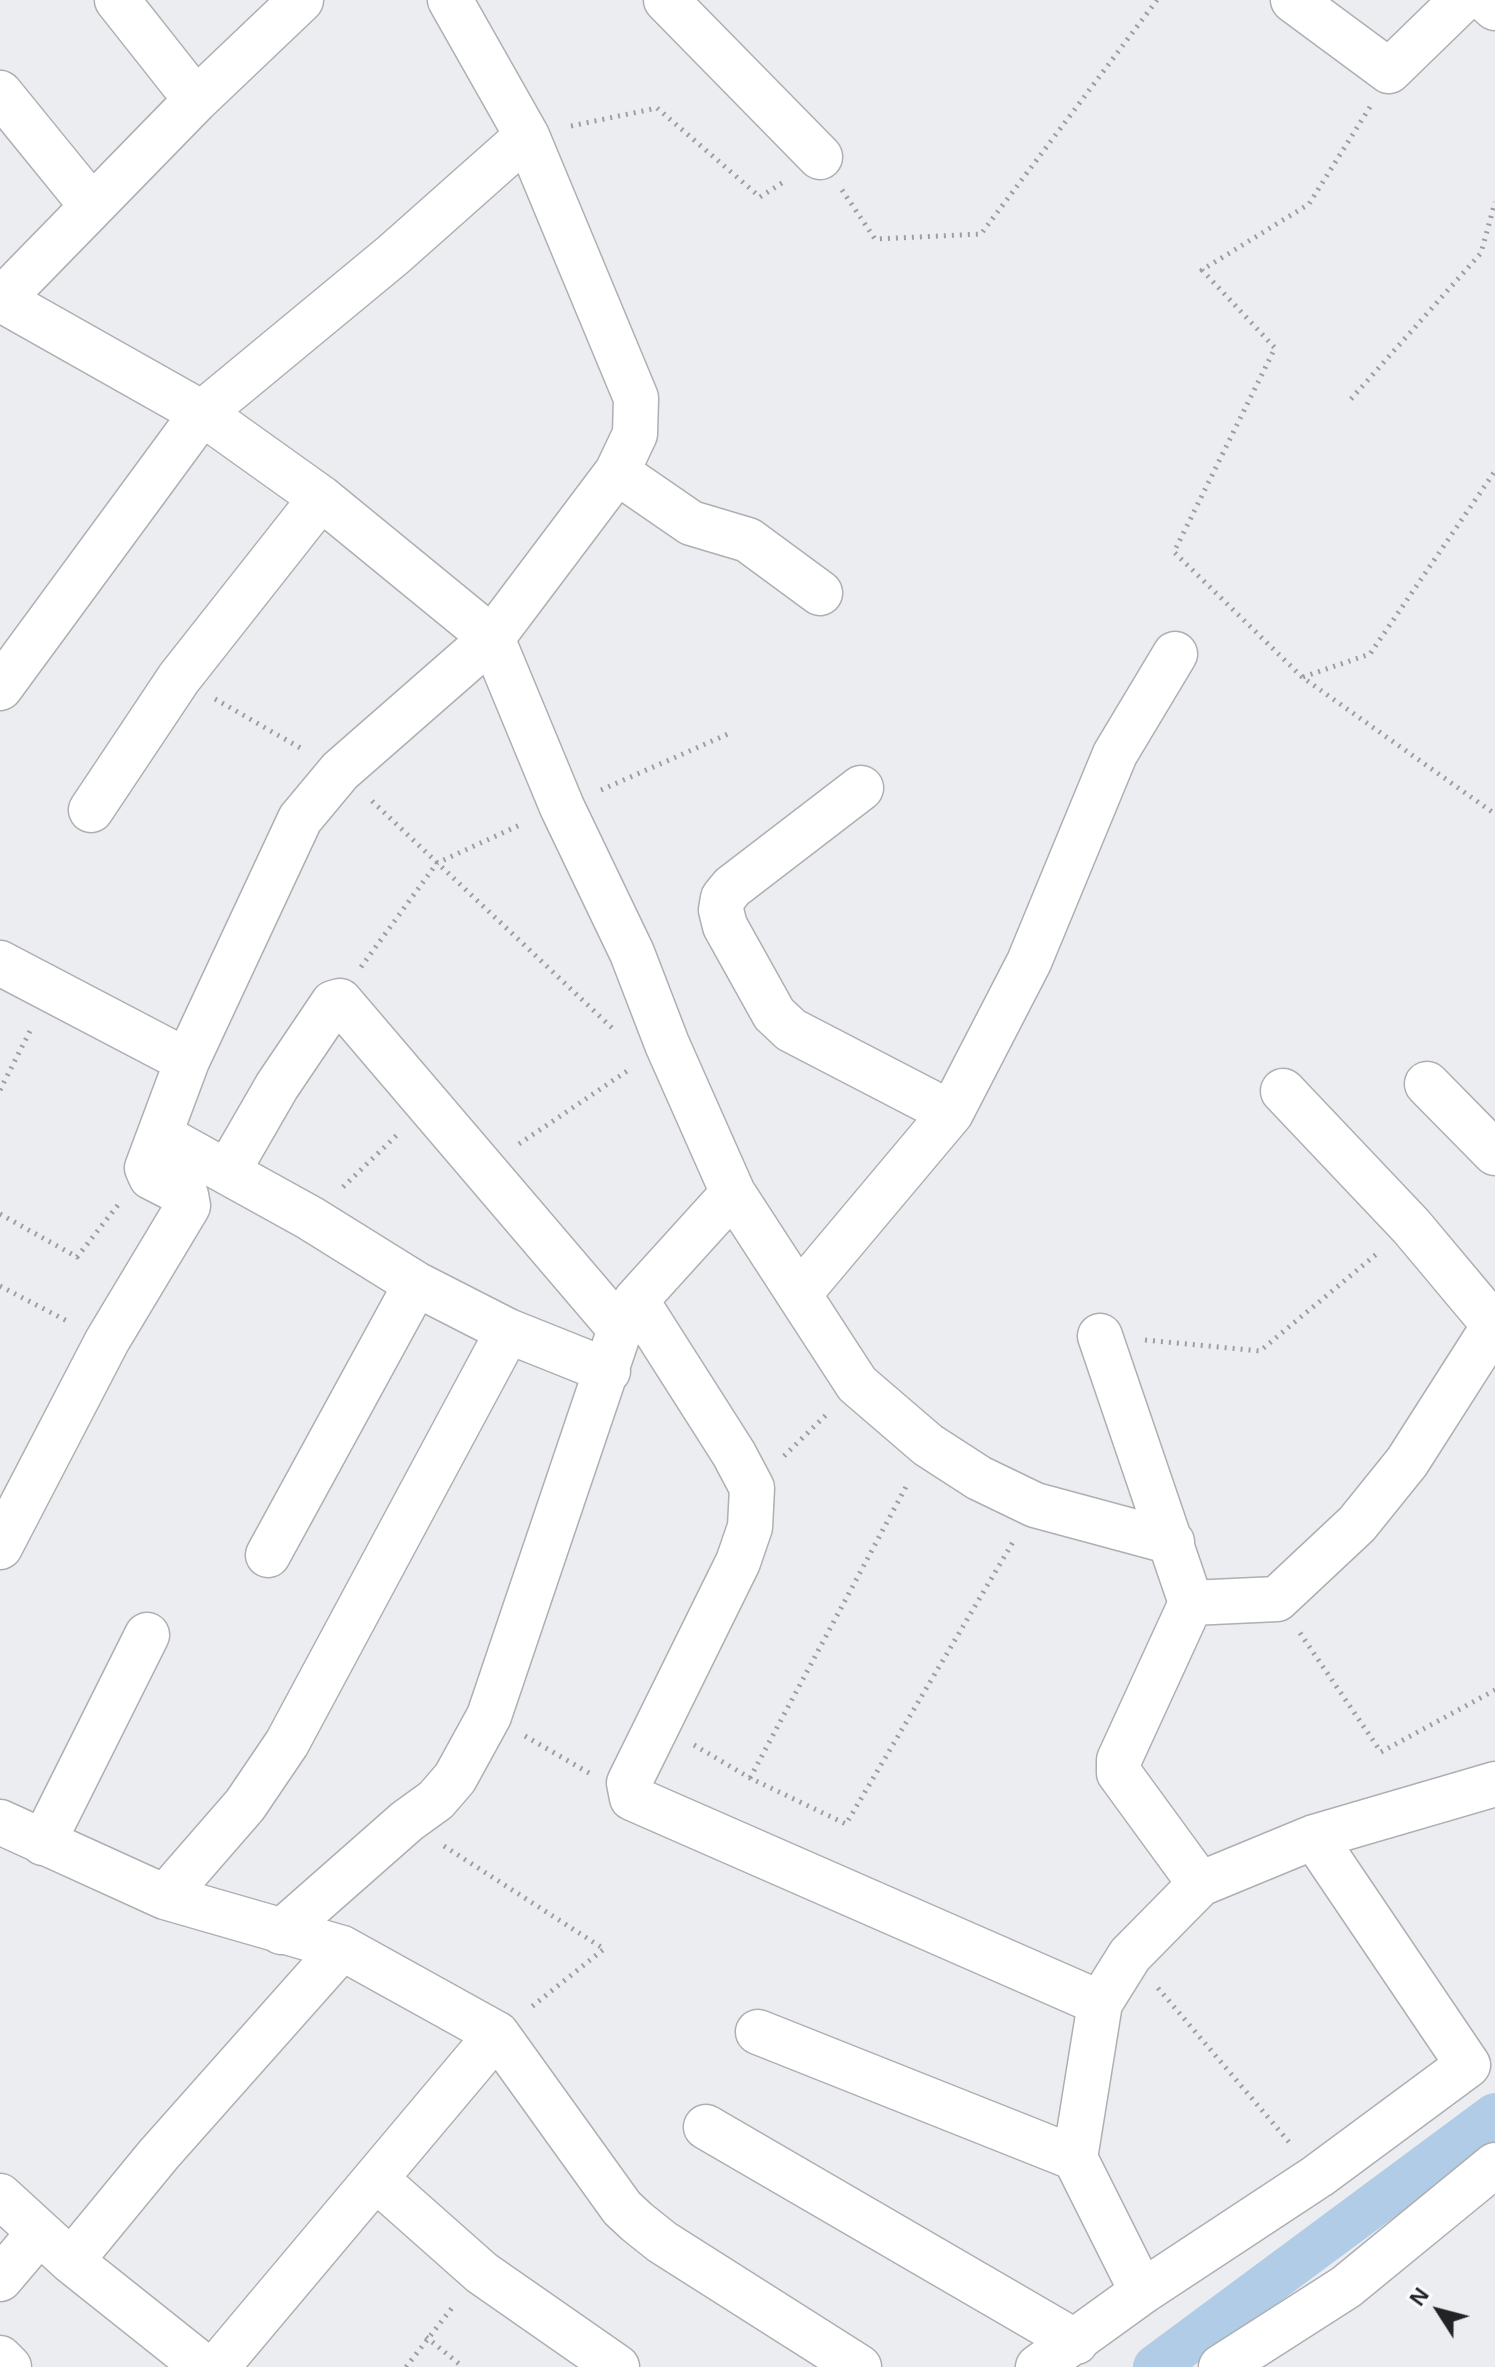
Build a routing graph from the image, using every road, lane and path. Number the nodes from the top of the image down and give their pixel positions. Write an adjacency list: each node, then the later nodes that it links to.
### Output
1 (117, 0): 12 (street)
2 (301, 0): 12 (street)
3 (450, 0): 13 (street)
4 (666, 0): 14 (street)
5 (1157, 0): 14 (path)
6 (1462, 0): 10 (street)
7 (1486, 0): 9 (street)
8 (1295, 1): 10 (street)
9 (1495, 8)
10 (1394, 69): 26 (path)
11 (0, 93): 16 (street)
12 (196, 100): 16 (street)
13 (527, 136): 14 (path); 19 (street); 21 (street)
14 (820, 157)
15 (1495, 202): 18 (path)
16 (92, 206): 17 (street)
17 (0, 300): 19 (street)
18 (1351, 399)
19 (202, 413): 22 (street); 28 (street)
20 (1495, 471): 26 (path)
21 (617, 472): 23 (street); 24 (street)
22 (321, 498): 24 (street); 27 (street)
23 (820, 593)
24 (492, 638): 30 (street); 32 (street)
25 (1175, 654): 46 (street)
26 (1302, 677): 34 (path)
27 (179, 678): 30 (path); 33 (street)
28 (0, 688)
29 (728, 734): 32 (path)
30 (340, 771): 35 (path); 40 (street)
31 (861, 788): 46 (street)
32 (562, 807): 35 (path); 51 (street)
33 (91, 810)
34 (1495, 814)
35 (437, 863): 38 (path); 39 (path)
36 (0, 963): 37 (street)
37 (51, 989): 40 (street); 43 (path)
38 (337, 1000): 45 (street); 50 (street)
39 (622, 1037)
40 (187, 1061): 47 (street)
41 (632, 1067): 49 (path)
42 (1427, 1084): 48 (street)
43 (0, 1090)
44 (1283, 1091): 54 (street)
45 (428, 1106): 49 (street); 53 (path)
46 (951, 1113): 57 (street)
47 (153, 1151): 50 (street); 52 (path); 62 (street)
48 (1495, 1153)
49 (484, 1168): 58 (street)
50 (228, 1171): 53 (street)
51 (733, 1193): 57 (street); 58 (street)
52 (0, 1214)
53 (310, 1218): 55 (street)
54 (1411, 1226): 59 (street); 61 (path)
55 (416, 1284): 60 (street); 70 (street)
56 (0, 1286): 62 (path)
57 (799, 1294): 64 (street)
58 (628, 1315): 63 (street); 66 (street)
59 (1495, 1325): 71 (street)
60 (508, 1331): 63 (street); 85 (street)
61 (1100, 1336): 68 (street)
62 (107, 1341): 69 (street)
63 (608, 1371): 75 (street)
64 (857, 1384): 65 (street); 66 (path)
65 (928, 1445): 67 (street); 77 (path)
66 (752, 1488): 76 (street)
67 (1035, 1505): 68 (street); 77 (path)
68 (1172, 1542): 72 (street)
69 (0, 1547)
70 (268, 1555)
71 (1277, 1599): 72 (street); 74 (path)
72 (1191, 1603): 84 (street)
73 (147, 1635): 83 (street)
74 (1495, 1690)
75 (489, 1716): 79 (path); 80 (street)
76 (659, 1724): 77 (path); 79 (street)
77 (750, 1778)
78 (1495, 1784): 82 (street)
79 (632, 1798): 89 (street)
80 (407, 1821): 86 (street); 91 (path)
81 (0, 1822): 83 (street)
82 (1314, 1837): 84 (street); 92 (street)
83 (43, 1843): 85 (street)
84 (1200, 1884): 88 (street)
85 (165, 1897): 86 (street)
86 (281, 1932): 87 (street)
87 (342, 1948): 91 (street); 99 (street)
88 (1130, 1955): 89 (street); 96 (path)
89 (1100, 2003): 94 (street)
90 (758, 2032): 94 (street)
91 (497, 2034): 97 (street); 110 (street)
92 (1481, 2055): 96 (street)
93 (706, 2127): 102 (street)
94 (1075, 2158): 101 (street)
95 (1495, 2165): 112 (street)
96 (1318, 2176): 101 (street)
97 (377, 2180): 106 (street); 109 (street)
98 (0, 2196): 99 (street)
99 (55, 2247): 100 (street); 105 (street)
100 (0, 2279)
101 (1142, 2292): 102 (street)
102 (1076, 2342): 111 (street)
103 (0, 2358): 104 (street)
104 (9, 2367)
105 (204, 2367)
106 (217, 2367)
107 (406, 2367): 108 (path)
108 (463, 2367)
109 (617, 2367)
110 (859, 2367)
111 (1038, 2367)
112 (1221, 2367)

